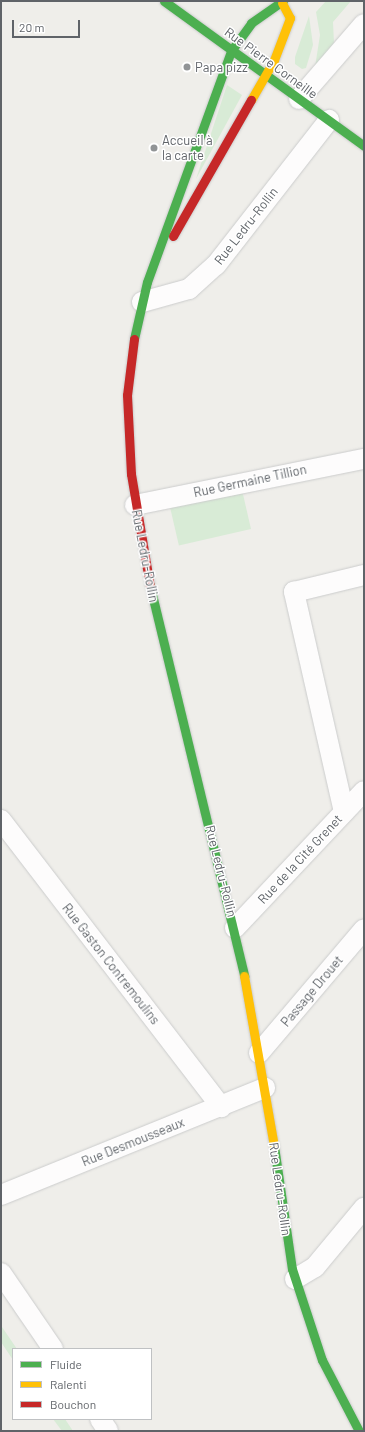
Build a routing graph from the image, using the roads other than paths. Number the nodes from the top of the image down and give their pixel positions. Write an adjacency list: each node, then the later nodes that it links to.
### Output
1 (164, 1): 4 (street, Rue Pierre Corneille)
2 (282, 2): 4 (street, Rue Ledru-Rollin); 5 (street, Rue Ledru-Rollin)
3 (364, 24): 6 (street)
4 (231, 51): 5 (street, Rue Pierre Corneille); 9 (street, Rue Ledru-Rollin)
5 (264, 75): 6 (street, Rue Pierre Corneille); 9 (street, Rue Ledru-Rollin)
6 (299, 99): 7 (street, Rue Pierre Corneille)
7 (329, 120): 8 (street, Rue Pierre Corneille); 10 (street, Rue Ledru-Rollin)
8 (364, 146)
9 (147, 282): 10 (street, Rue Ledru-Rollin)
10 (142, 302): 12 (street, Rue Ledru-Rollin)
11 (364, 458): 12 (street, Rue Germaine Tillion)
12 (135, 504): 17 (street, Rue Ledru-Rollin)
13 (364, 575): 15 (street)
14 (364, 791): 15 (street, Rue de la Cité Grenet)
15 (344, 812): 17 (street, Rue de la Cité Grenet)
16 (1, 820): 21 (street, Rue Gaston Contremoulins)
17 (235, 928): 19 (street, Rue Ledru-Rollin)
18 (364, 929): 19 (street, Passage Drouet)
19 (259, 1053): 20 (street, Rue Ledru-Rollin)
20 (265, 1088): 21 (street, Rue Desmousseaux); 25 (street, Rue Ledru-Rollin)
21 (221, 1107): 22 (street, Rue Desmousseaux)
22 (1, 1195)
23 (364, 1208): 25 (street)
24 (1, 1273): 26 (street)
25 (295, 1279): 29 (street, Rue Ledru-Rollin)
26 (52, 1348)
27 (101, 1420): 28 (street)
28 (108, 1431)
29 (359, 1431)

